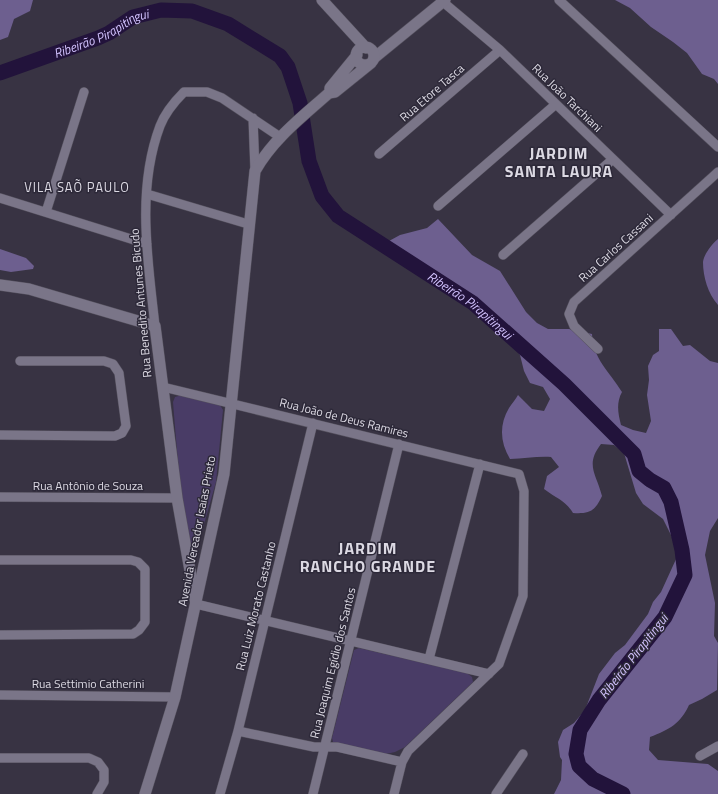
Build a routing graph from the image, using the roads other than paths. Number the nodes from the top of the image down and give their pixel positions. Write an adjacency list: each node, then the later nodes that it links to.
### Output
1 (322, 0): 5 (main road)
2 (559, 0): 11 (street)
3 (444, 1): 4 (street, Rua João Tarchiani); 5 (main road)
4 (500, 50): 8 (street, Rua João Tarchiani); 12 (street, Rua Etore Tasca)
5 (366, 54): 7 (main road, Avenida Vereador Isaías Prieto); 7 (main road, Avenida Vereador Isaías Prieto)
6 (84, 92): 19 (street)
7 (327, 96): 10 (main road, Avenida Vereador Isaías Prieto)
8 (556, 104): 13 (street, Rua João Tarchiani); 18 (street)
9 (253, 118): 10 (street, Rua Benedito Antunes Bicudo); 14 (street, Avenida Vereador Isaías Prieto); 16 (street, Rua Benedito Antunes Bicudo)
10 (283, 134): 14 (main road, Avenida Vereador Isaías Prieto)
11 (718, 147)
12 (380, 154)
13 (613, 159): 20 (street, Rua João Tarchiani); 23 (street)
14 (255, 171): 21 (main road, Avenida Vereador Isaías Prieto)
15 (718, 172): 20 (street, Rua Carlos Cassani)
16 (147, 194): 21 (street); 22 (street, Rua Benedito Antunes Bicudo)
17 (0, 198): 19 (street)
18 (438, 206)
19 (46, 212): 22 (street)
20 (671, 215): 26 (street, Rua Carlos Cassani)
21 (248, 224): 29 (main road, Avenida Vereador Isaías Prieto)
22 (147, 244): 25 (street, Rua Benedito Antunes Bicudo)
23 (503, 255)
24 (0, 285): 25 (main road)
25 (155, 326): 28 (main road, Rua Benedito Antunes Bicudo)
26 (598, 349)
27 (20, 361): 31 (street)
28 (163, 387): 29 (street, Rua João de Deus Ramires); 35 (main road, Rua Benedito Antunes Bicudo)
29 (230, 402): 30 (street, Rua João de Deus Ramires); 37 (main road, Avenida Vereador Isaías Prieto)
30 (313, 423): 32 (street, Rua João de Deus Ramires); 38 (street, Rua Luiz Morato Castanho)
31 (0, 435)
32 (399, 444): 33 (street, Rua João de Deus Ramires); 40 (street, Rua Joaquim Egídio dos Santos)
33 (480, 464): 41 (street); 42 (street, Rua João de Deus Ramires)
34 (0, 497): 35 (street, Rua Antônio de Souza)
35 (177, 498): 37 (main road, Rua Benedito Antunes Bicudo)
36 (0, 560): 39 (street)
37 (196, 604): 38 (street); 44 (main road, Avenida Vereador Isaías Prieto)
38 (265, 620): 40 (street); 45 (street, Rua Luiz Morato Castanho)
39 (0, 635)
40 (351, 641): 41 (street); 46 (street, Rua Joaquim Egídio dos Santos)
41 (430, 659): 42 (street)
42 (489, 674): 51 (street)
43 (0, 695): 44 (street, Rua Settimio Catherini)
44 (175, 697): 53 (main road, Avenida Vereador Isaías Prieto)
45 (238, 730): 46 (street); 54 (street, Rua Luiz Morato Castanho)
46 (325, 746): 51 (street); 55 (street, Rua Joaquim Egídio dos Santos)
47 (718, 746): 49 (street)
48 (523, 754): 57 (street)
49 (700, 756)
50 (0, 758): 52 (street)
51 (402, 762): 56 (street)
52 (97, 794)
53 (145, 794)
54 (220, 794)
55 (313, 794)
56 (394, 794)
57 (496, 794)

